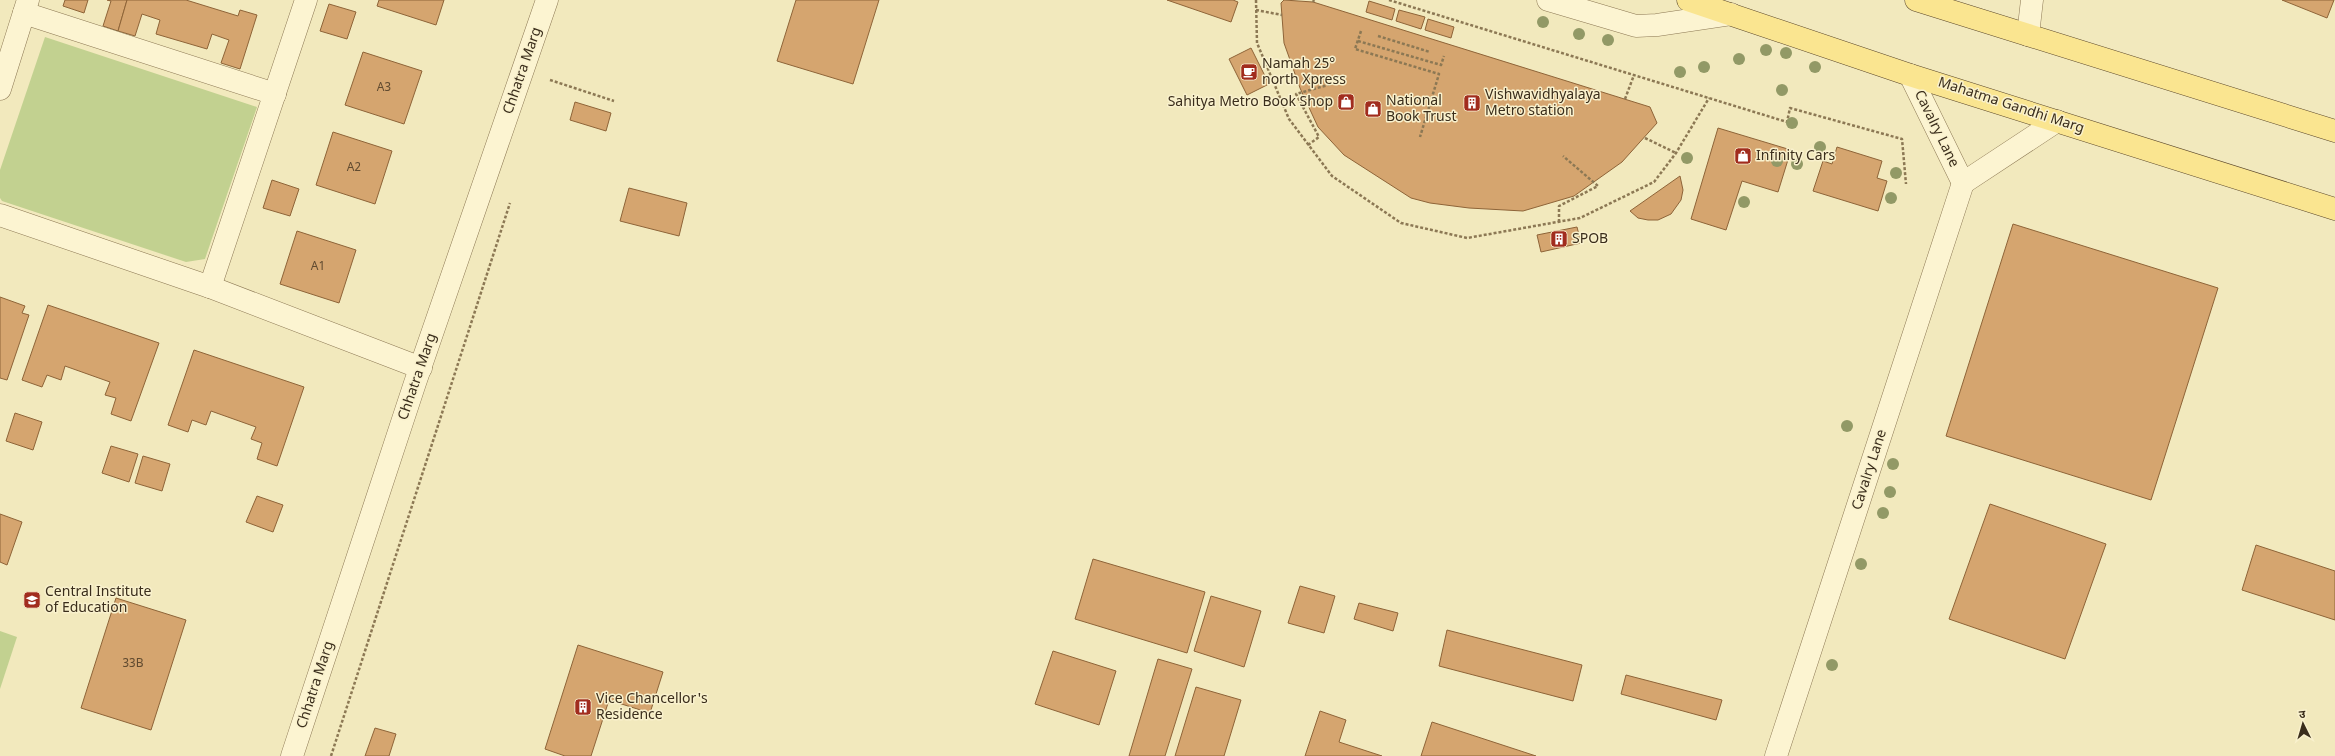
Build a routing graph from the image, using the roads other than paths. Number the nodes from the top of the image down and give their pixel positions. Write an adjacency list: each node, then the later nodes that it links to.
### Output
1 (306, 0): 12 (street)
2 (547, 0): 19 (street, Chhatra Marg)
3 (1548, 0): 8 (street)
4 (1688, 0): 8 (main road, Mahatma Gandhi Marg)
5 (2032, 0): 9 (street)
6 (1922, 1): 9 (main road)
7 (26, 6): 11 (street); 12 (street)
8 (1731, 14): 10 (main road, Mahatma Gandhi Marg)
9 (2028, 35): 14 (main road)
10 (1910, 74): 13 (main road, Mahatma Gandhi Marg); 15 (street, Cavalry Lane)
11 (0, 89)
12 (275, 94): 18 (street)
13 (2057, 121): 15 (street, Cavalry Lane); 16 (main road, Mahatma Gandhi Marg)
14 (2335, 131)
15 (1963, 183): 21 (street, Cavalry Lane)
16 (2335, 210)
17 (0, 215): 18 (street)
18 (210, 287): 19 (street)
19 (421, 368): 20 (street, Chhatra Marg)
20 (292, 756)
21 (1776, 756)

